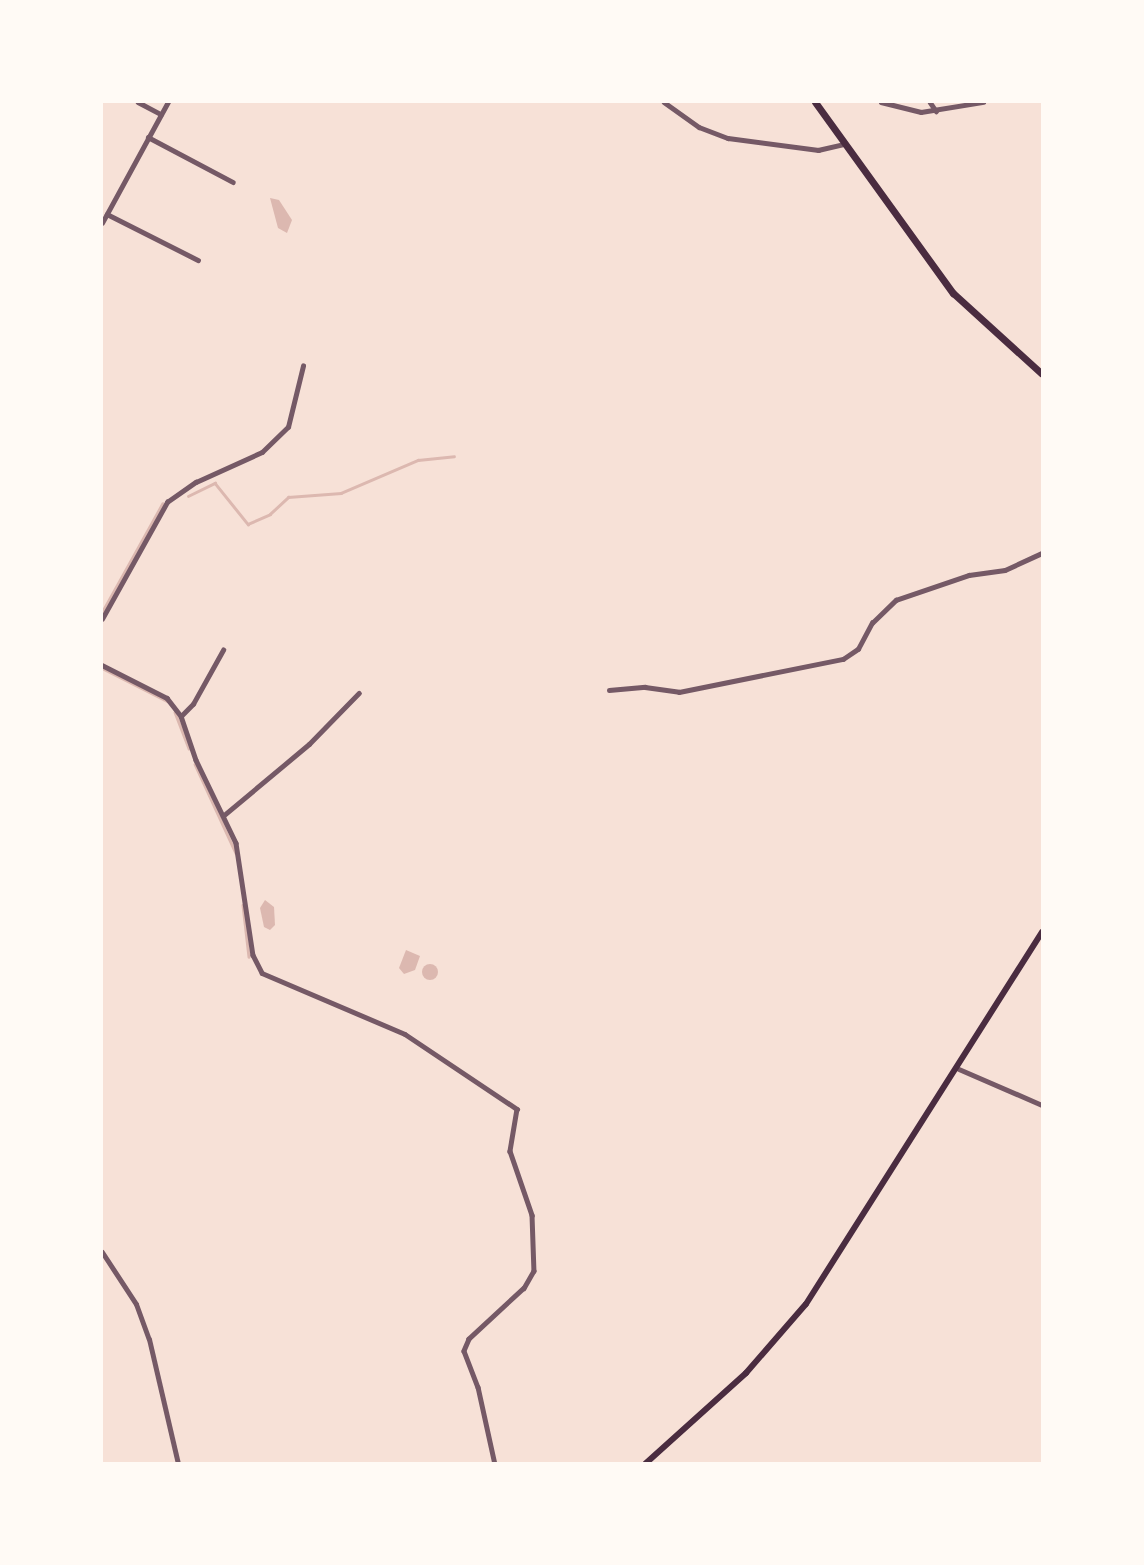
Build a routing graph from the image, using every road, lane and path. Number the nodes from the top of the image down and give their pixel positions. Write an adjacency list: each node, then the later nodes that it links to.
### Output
1 (138, 102): 9 (street)
2 (168, 102): 9 (street)
3 (664, 102): 11 (street)
4 (815, 102): 11 (main road)
5 (881, 102): 8 (street)
6 (930, 102): 8 (street)
7 (983, 102): 8 (street)
8 (936, 111)
9 (161, 114): 10 (street)
10 (148, 137): 12 (street); 13 (street)
11 (845, 144): 17 (main road)
12 (233, 182)
13 (107, 214): 14 (street); 15 (street)
14 (102, 223)
15 (198, 260)
16 (303, 366): 19 (street)
17 (1042, 374)
18 (1042, 553): 22 (street)
19 (102, 619)
20 (223, 650): 24 (street)
21 (102, 665): 24 (street)
22 (609, 690)
23 (359, 693): 25 (street)
24 (181, 716): 25 (street)
25 (223, 816): 31 (street)
26 (1042, 932): 27 (main road)
27 (959, 1069): 28 (street); 32 (main road)
28 (1042, 1105)
29 (102, 1252): 30 (street)
30 (178, 1464)
31 (495, 1464)
32 (645, 1464)

